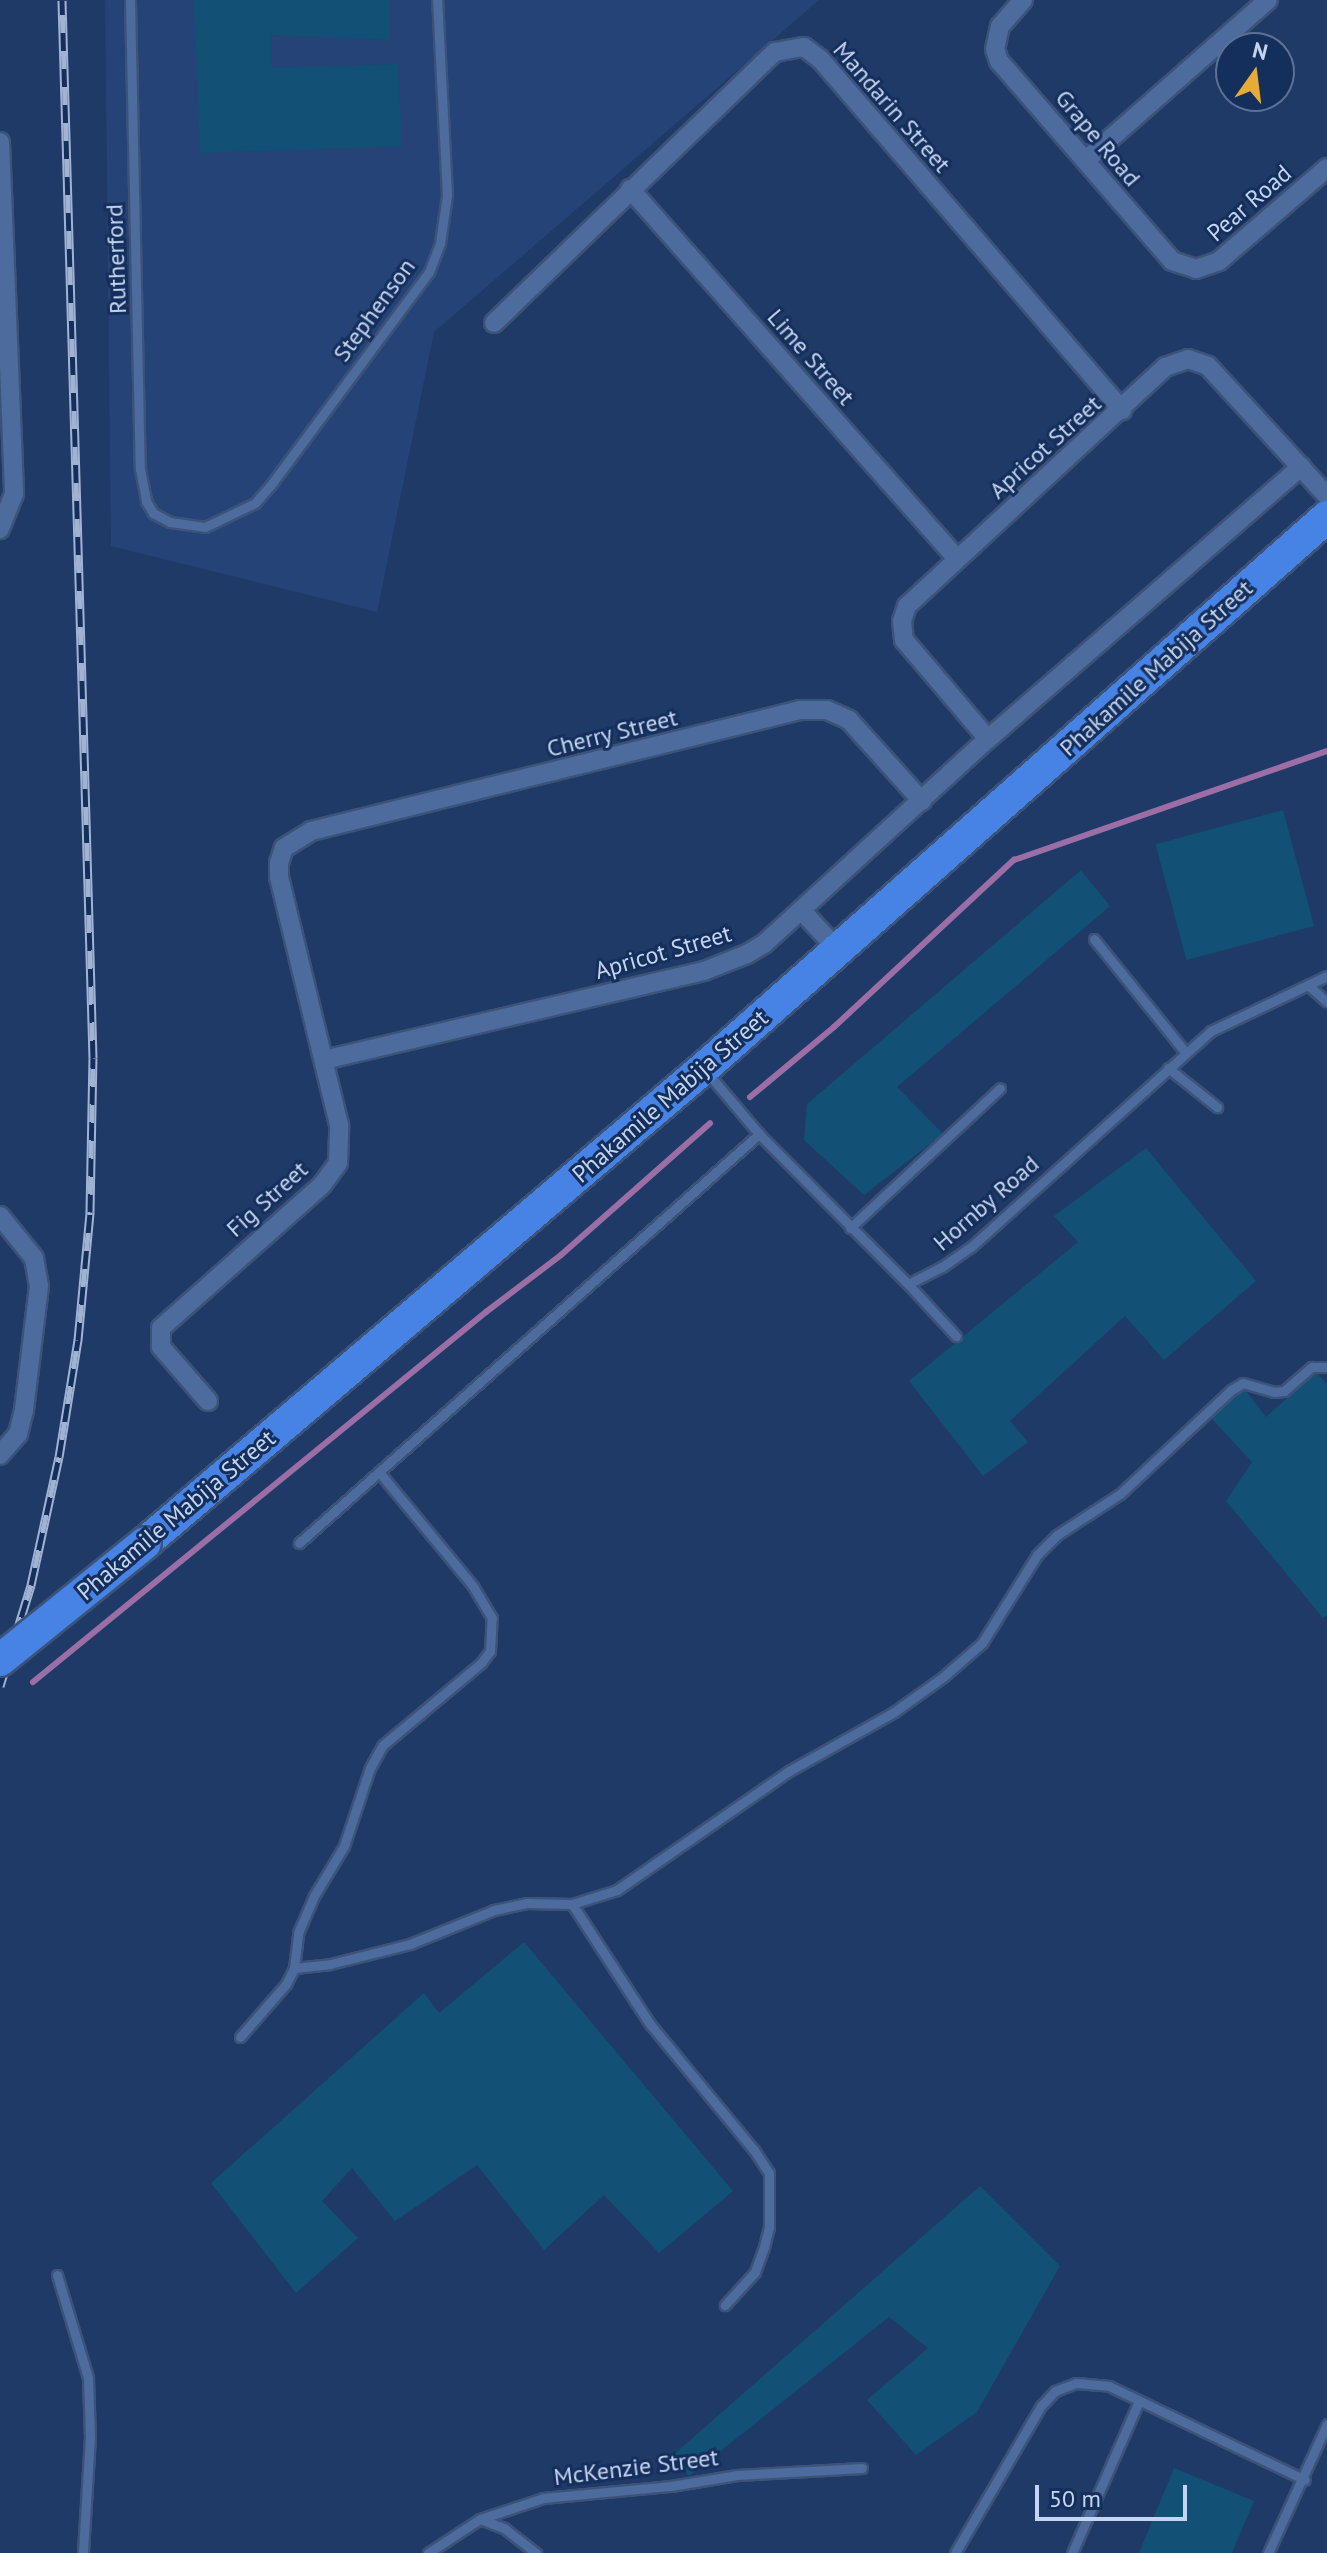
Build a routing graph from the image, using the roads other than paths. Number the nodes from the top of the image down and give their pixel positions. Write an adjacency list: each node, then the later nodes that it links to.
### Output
1 (130, 0): 14 (lane, Rutherford)
2 (437, 0): 14 (lane, Stephenson)
3 (1023, 0): 6 (street, Grape Road)
4 (1268, 0): 6 (street)
5 (0, 142): 16 (street)
6 (1087, 159): 9 (street, Grape Road)
7 (1327, 168): 9 (street, Pear Road)
8 (630, 189): 10 (street, Mandarin Street); 11 (street, Mandarin Street); 17 (street, Lime Street)
9 (1158, 248)
10 (494, 323)
11 (1122, 410): 12 (street, Apricot Street); 17 (street, Apricot Street)
12 (1301, 467): 13 (street, Apricot Street); 18 (street, Apricot Street)
13 (1327, 496)
14 (153, 513)
15 (1327, 517): 23 (highway, Phakamile Mabija Street)
16 (0, 529)
17 (956, 558): 18 (street, Apricot Street)
18 (988, 739): 19 (street, Apricot Street)
19 (922, 801): 20 (street, Cherry Street); 21 (street, Apricot Street)
20 (284, 848): 28 (street, Fig Street)
21 (801, 910): 23 (street); 28 (street, Apricot Street)
22 (1094, 939): 27 (lane)
23 (838, 950): 29 (highway, Phakamile Mabija Street)
24 (1327, 976): 25 (lane, Hornby Road)
25 (1308, 985): 26 (lane); 27 (lane, Hornby Road)
26 (1327, 1002)
27 (1186, 1053): 30 (lane, Hornby Road)
28 (324, 1060): 39 (street, Fig Street)
29 (704, 1068): 33 (lane); 43 (highway, Phakamile Mabija Street, bridge)
30 (1168, 1068): 32 (lane); 36 (lane, Hornby Road)
31 (1000, 1088): 35 (lane)
32 (1217, 1107)
33 (759, 1134): 35 (lane); 41 (lane)
34 (0, 1216): 40 (street)
35 (850, 1228): 36 (lane)
36 (908, 1284): 37 (lane)
37 (956, 1336)
38 (1327, 1367): 44 (lane)
39 (208, 1401)
40 (0, 1455)
41 (379, 1472): 42 (lane); 45 (lane)
42 (299, 1543)
43 (0, 1660)
44 (572, 1904): 45 (lane); 48 (lane)
45 (294, 1968): 46 (lane)
46 (240, 2037)
47 (57, 2275): 54 (lane)
48 (725, 2305)
49 (1139, 2401): 52 (lane); 57 (lane); 58 (lane)
50 (1327, 2424): 52 (lane)
51 (862, 2468): 53 (lane, McKenzie Street)
52 (1305, 2480): 59 (lane)
53 (480, 2519): 55 (lane, McKenzie Street); 56 (lane)
54 (83, 2553)
55 (428, 2553)
56 (536, 2553)
57 (955, 2553)
58 (1072, 2553)
59 (1268, 2553)

